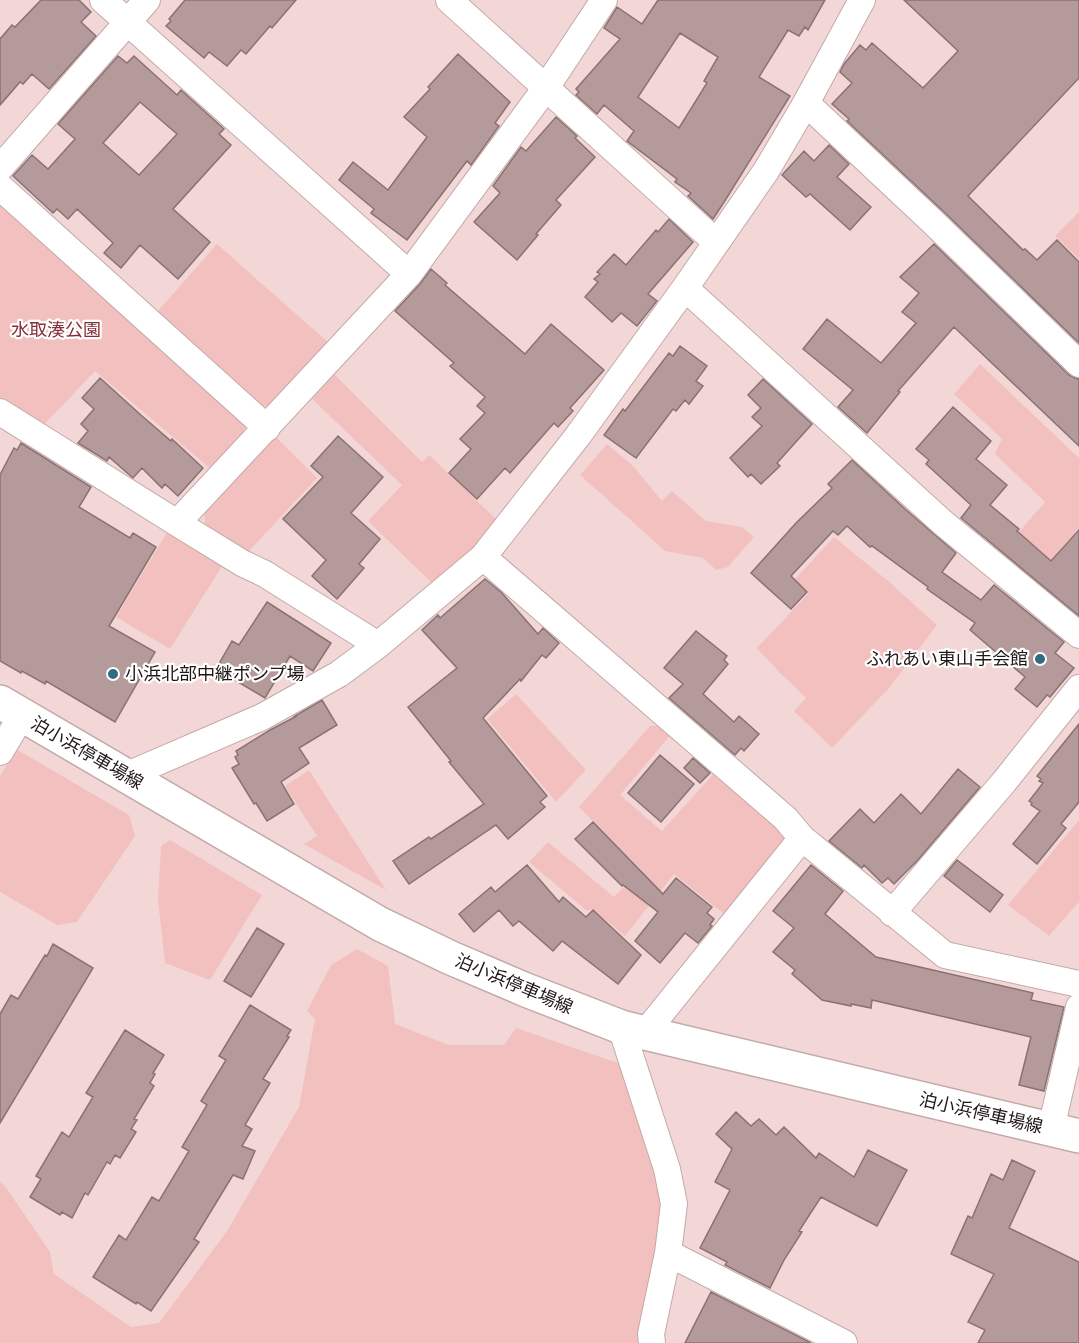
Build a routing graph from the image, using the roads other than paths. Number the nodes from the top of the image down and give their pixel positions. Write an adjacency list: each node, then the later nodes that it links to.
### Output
1 (103, 0): 6 (street)
2 (147, 0): 6 (street)
3 (449, 0): 7 (street)
4 (604, 0): 7 (street)
5 (862, 0): 8 (street)
6 (127, 22): 9 (street); 12 (street)
7 (545, 89): 11 (street); 12 (street)
8 (806, 103): 11 (street); 14 (street)
9 (0, 168)
10 (0, 187): 16 (street)
11 (716, 242): 13 (street)
12 (409, 274): 16 (street)
13 (685, 288): 18 (street); 19 (street)
14 (1079, 364)
15 (3, 418): 17 (street)
16 (267, 428): 17 (street)
17 (177, 523): 20 (street)
18 (483, 557): 20 (street); 25 (street)
19 (1079, 635)
20 (378, 645): 24 (street)
21 (1079, 688): 26 (street)
22 (11, 709): 23 (street); 24 (main road, 泊小浜停車場線)
23 (0, 752)
24 (126, 776): 29 (main road, 泊小浜停車場線)
25 (802, 838): 26 (street); 29 (street)
26 (892, 913): 27 (street)
27 (1079, 984)
28 (1079, 1007): 30 (street)
29 (633, 1030): 30 (main road, 泊小浜停車場線); 31 (street)
30 (1065, 1133)
31 (668, 1253): 32 (street); 33 (street)
32 (652, 1343)
33 (844, 1343)

